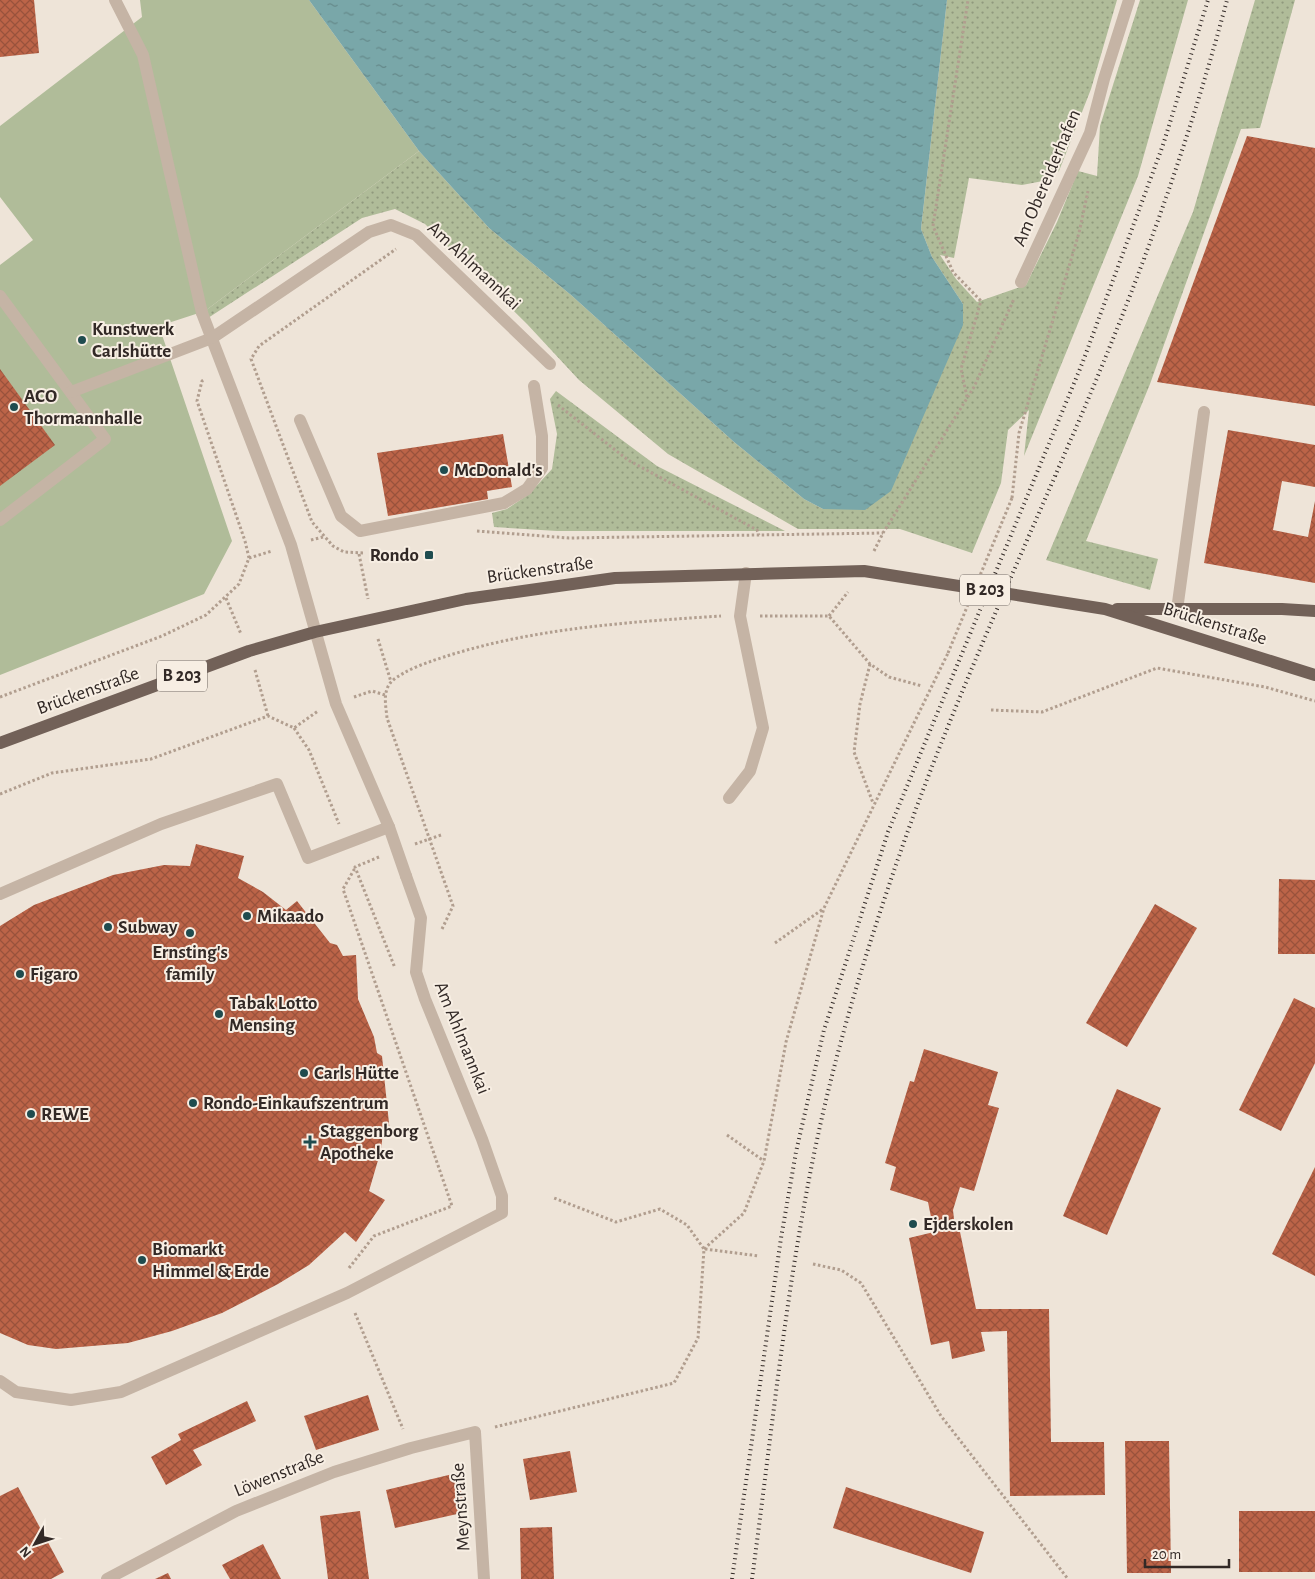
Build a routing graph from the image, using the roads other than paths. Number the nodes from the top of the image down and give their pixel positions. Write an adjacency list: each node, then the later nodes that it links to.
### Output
1 (115, 0): 5 (street, Am Ahlmannkai)
2 (1129, 0): 3 (street, Am Obereiderhafen)
3 (1021, 282)
4 (0, 296): 8 (street)
5 (212, 338): 6 (street, Am Ahlmannkai); 8 (street, Am Ahlmannkai); 16 (street, Am Ahlmannkai)
6 (550, 364)
7 (534, 386): 10 (street)
8 (70, 392): 11 (street)
9 (1204, 412): 14 (street)
10 (300, 420)
11 (0, 520)
12 (746, 573): 13 (main road, Brückenstraße / B 203); 16 (main road, Brückenstraße / B 203); 19 (street)
13 (1105, 609): 14 (main road, Brückenstraße / B 203); 17 (main road, Brückenstraße / B 203)
14 (1177, 610): 15 (main road, Brückenstraße / B 203)
15 (1315, 610)
16 (315, 632): 18 (main road, Brückenstraße / B 203); 20 (street, Am Ahlmannkai)
17 (1315, 675)
18 (0, 743)
19 (729, 798)
20 (389, 827): 21 (street); 22 (street, Am Ahlmannkai)
21 (0, 894)
22 (0, 1381)
23 (475, 1432): 24 (street, Löwenstraße); 25 (street, Meynstraße)
24 (107, 1579)
25 (484, 1579)

